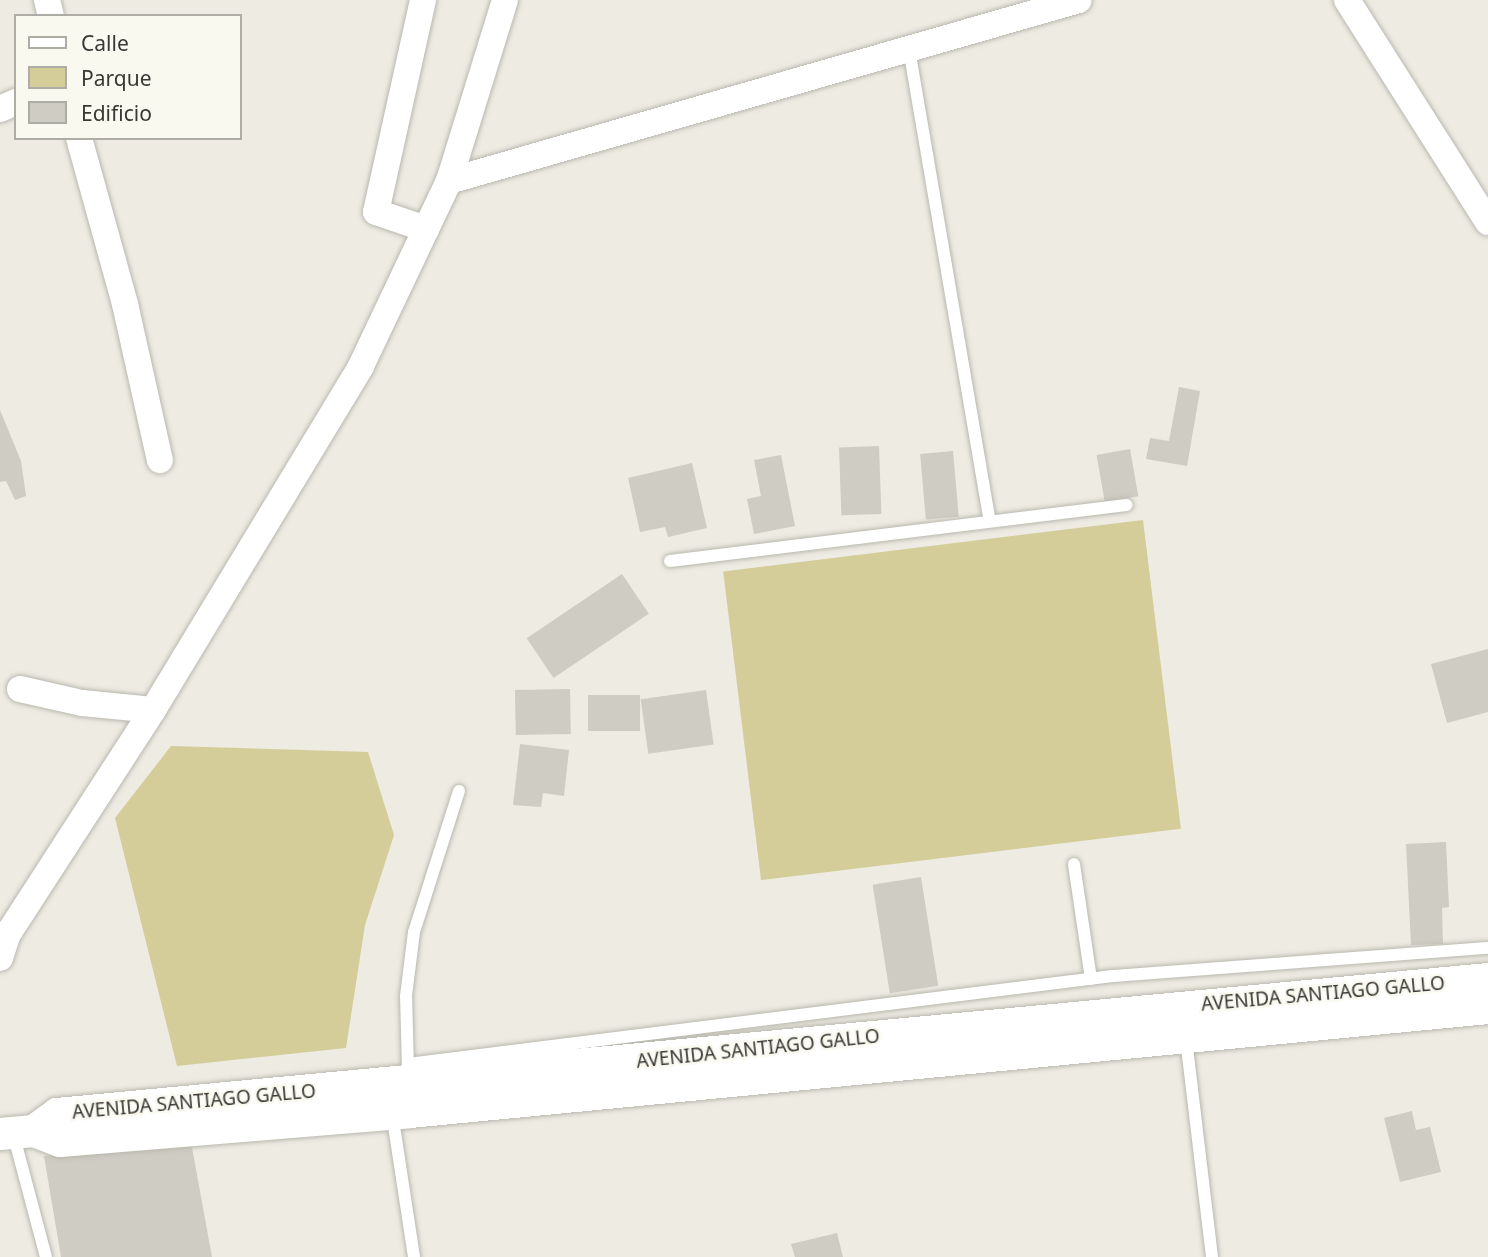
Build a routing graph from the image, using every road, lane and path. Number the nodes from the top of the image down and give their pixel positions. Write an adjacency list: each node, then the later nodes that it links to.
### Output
1 (423, 0): 9 (street)
2 (505, 0): 7 (street)
3 (1079, 0): 5 (street)
4 (1347, 0): 8 (street)
5 (909, 49): 7 (street); 12 (lane)
6 (80, 140): 10 (street)
7 (449, 181): 9 (street)
8 (1488, 222)
9 (426, 229): 15 (street)
10 (160, 460)
11 (1127, 505): 12 (lane)
12 (989, 519): 13 (lane)
13 (670, 561)
14 (20, 690): 15 (street)
15 (153, 710): 19 (street)
16 (458, 791): 24 (lane)
17 (1074, 864): 20 (lane)
18 (1488, 948): 20 (lane)
19 (0, 958)
20 (1091, 979): 24 (lane)
21 (1488, 979): 23 (street, AVENIDA SANTIAGO GALLO)
22 (1488, 1008): 23 (street, AVENIDA SANTIAGO GALLO)
23 (1183, 1022): 24 (street, AVENIDA SANTIAGO GALLO); 28 (lane)
24 (401, 1091): 25 (street, AVENIDA SANTIAGO GALLO); 27 (lane)
25 (16, 1132): 26 (lane)
26 (46, 1257)
27 (414, 1257)
28 (1212, 1257)

